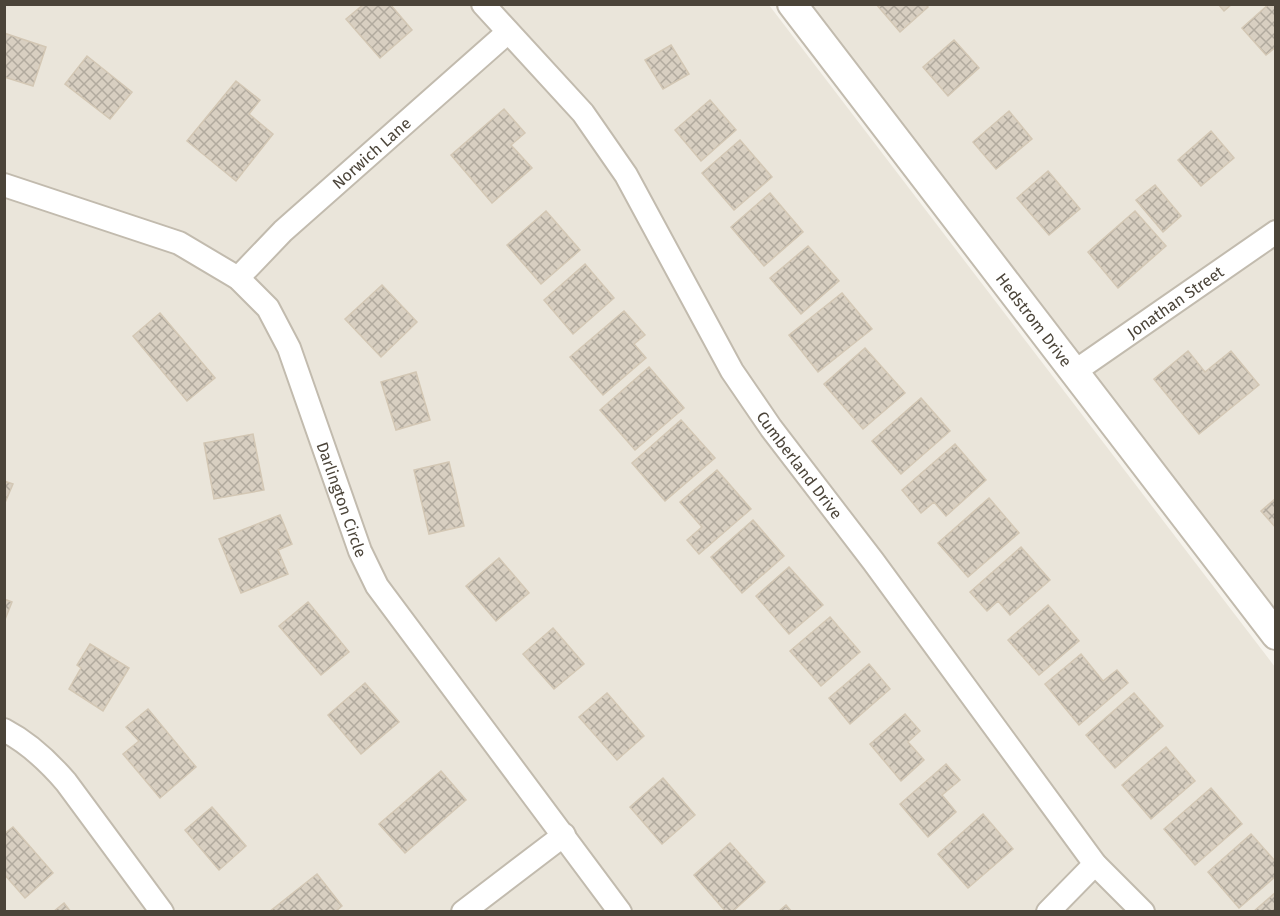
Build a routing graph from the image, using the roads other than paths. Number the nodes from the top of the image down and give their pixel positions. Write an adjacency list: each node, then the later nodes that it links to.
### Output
1 (483, 4): 3 (street, Cumberland Drive)
2 (792, 4): 7 (street, Hedstrom Drive)
3 (508, 32): 6 (street, Norwich Lane); 11 (street, Cumberland Drive)
4 (4, 185): 6 (street, Darlington Circle)
5 (1275, 232): 7 (street, Jonathan Street)
6 (238, 278): 10 (street, Darlington Circle)
7 (1074, 372): 8 (street, Hedstrom Drive)
8 (1275, 635)
9 (4, 730): 12 (street)
10 (564, 835): 13 (street); 14 (street, Darlington Circle)
11 (1095, 864): 15 (street); 16 (street, Cumberland Drive)
12 (162, 912)
13 (463, 912)
14 (620, 912)
15 (1048, 912)
16 (1143, 912)

